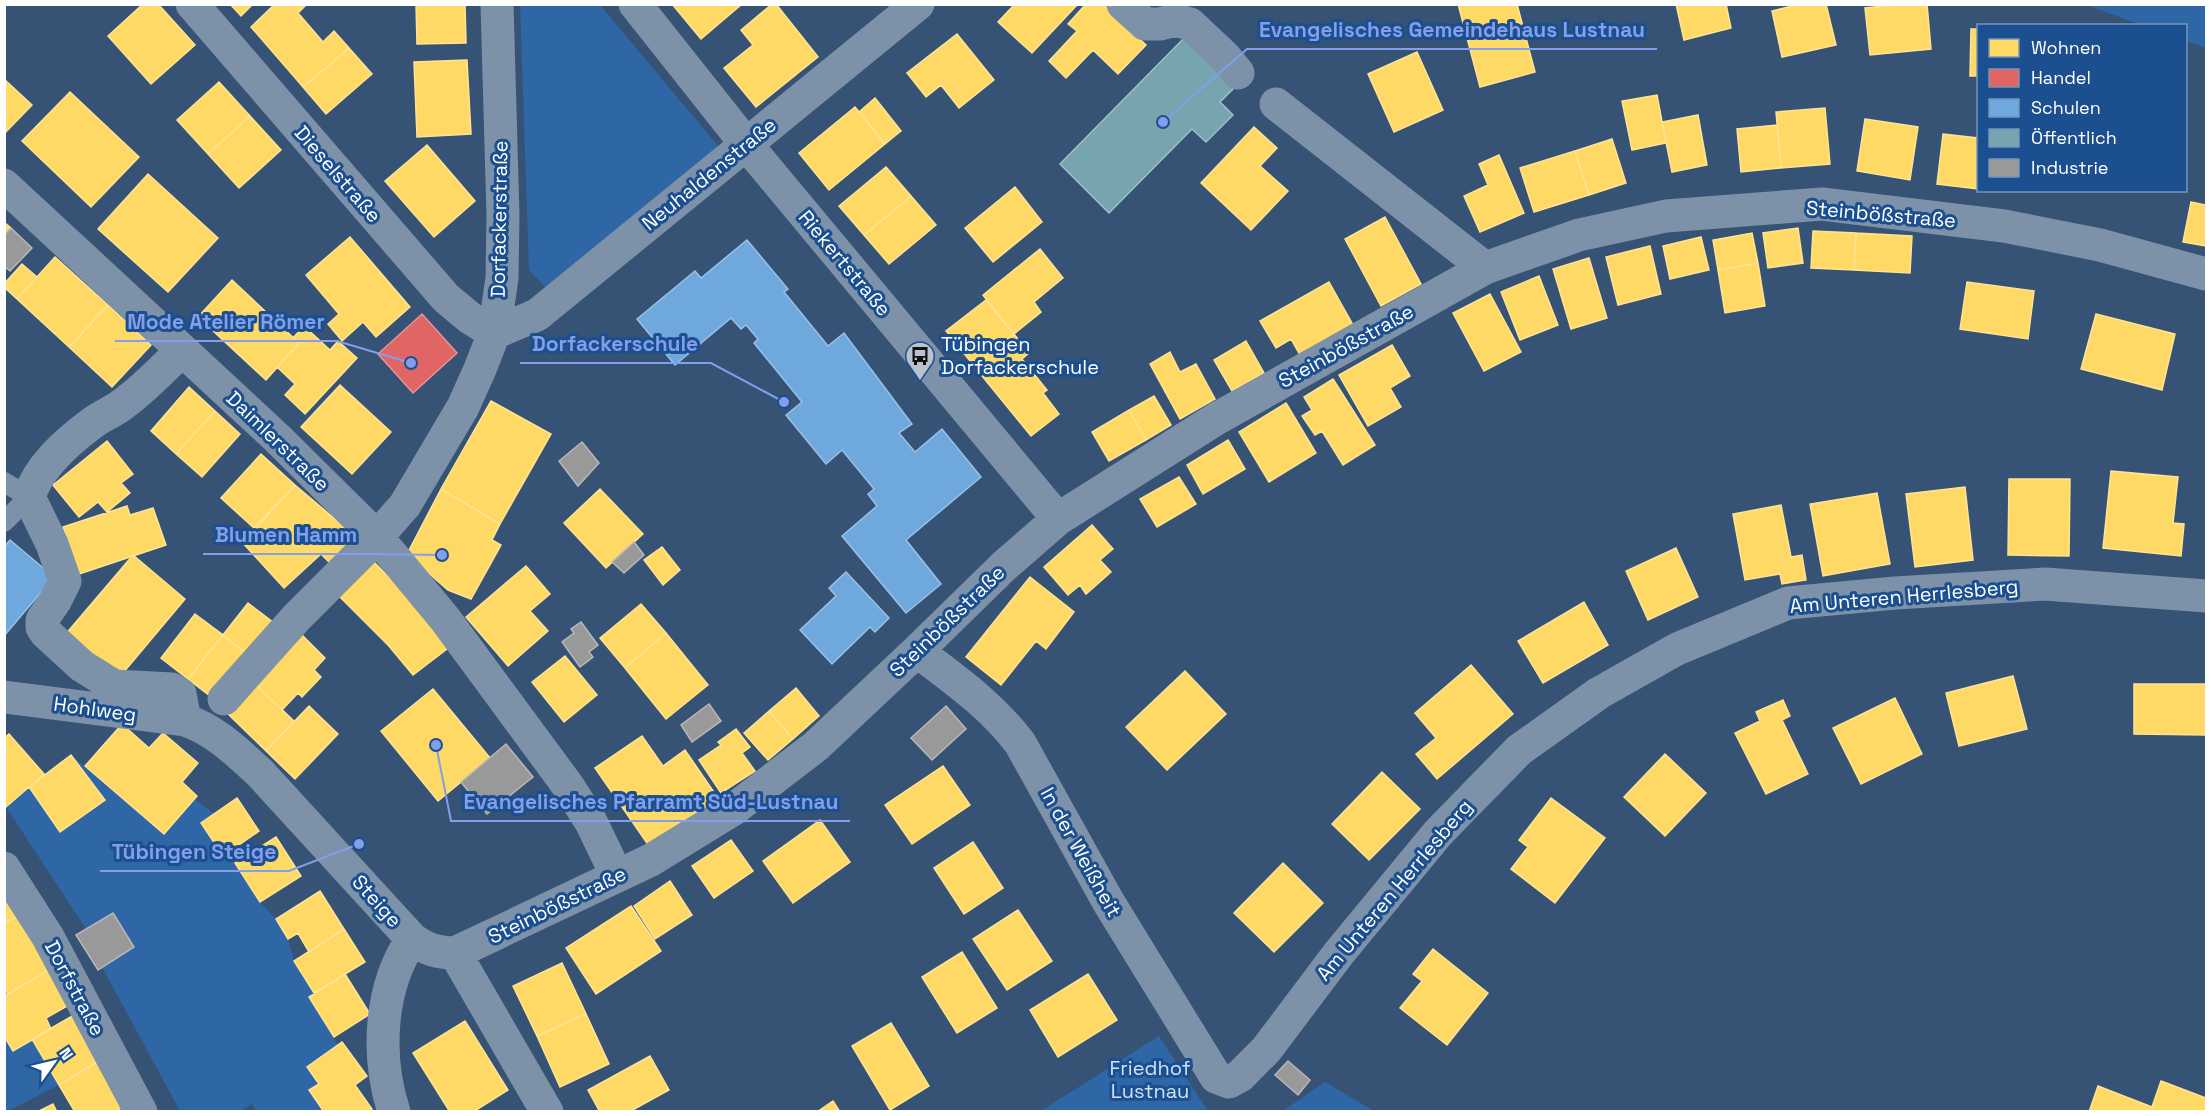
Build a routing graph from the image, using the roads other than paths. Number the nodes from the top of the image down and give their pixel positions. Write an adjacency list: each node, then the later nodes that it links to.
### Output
1 (192, 4): 12 (street, Dieselstraße)
2 (497, 4): 12 (street, Dorfackerstraße)
3 (635, 4): 8 (street, Riekertstraße)
4 (918, 4): 8 (street, Neuhaldenstraße)
5 (1123, 4): 6 (street)
6 (1238, 73)
7 (1276, 104): 10 (street)
8 (746, 144): 12 (street, Neuhaldenstraße); 15 (street, Riekertstraße)
9 (4, 185): 13 (street, Daimlerstraße)
10 (1485, 268): 11 (street, Steinbößstraße); 15 (street, Steinbößstraße)
11 (2206, 274)
12 (494, 333): 17 (street, Dorfackerstraße)
13 (182, 350): 14 (street); 17 (street, Daimlerstraße)
14 (17, 490): 16 (lane); 22 (street)
15 (1058, 519): 19 (street, Steinbößstraße)
16 (4, 522)
17 (377, 537): 21 (street, Dorfackerstraße); 24 (street, Daimlerstraße)
18 (2206, 596): 27 (street, Am Unteren Herrlesberg)
19 (917, 651): 24 (street, Steinbößstraße); 27 (street, In der Weißheit)
20 (4, 697): 22 (street, Hohlweg)
21 (224, 699)
22 (185, 720): 25 (street, Steige)
23 (4, 868): 28 (street, Dorfstraße)
24 (617, 876): 26 (street, Steinbößstraße)
25 (412, 939): 26 (street); 29 (street, Steige)
26 (455, 953): 30 (street)
27 (1216, 1077)
28 (141, 1112)
29 (394, 1112)
30 (547, 1112)

